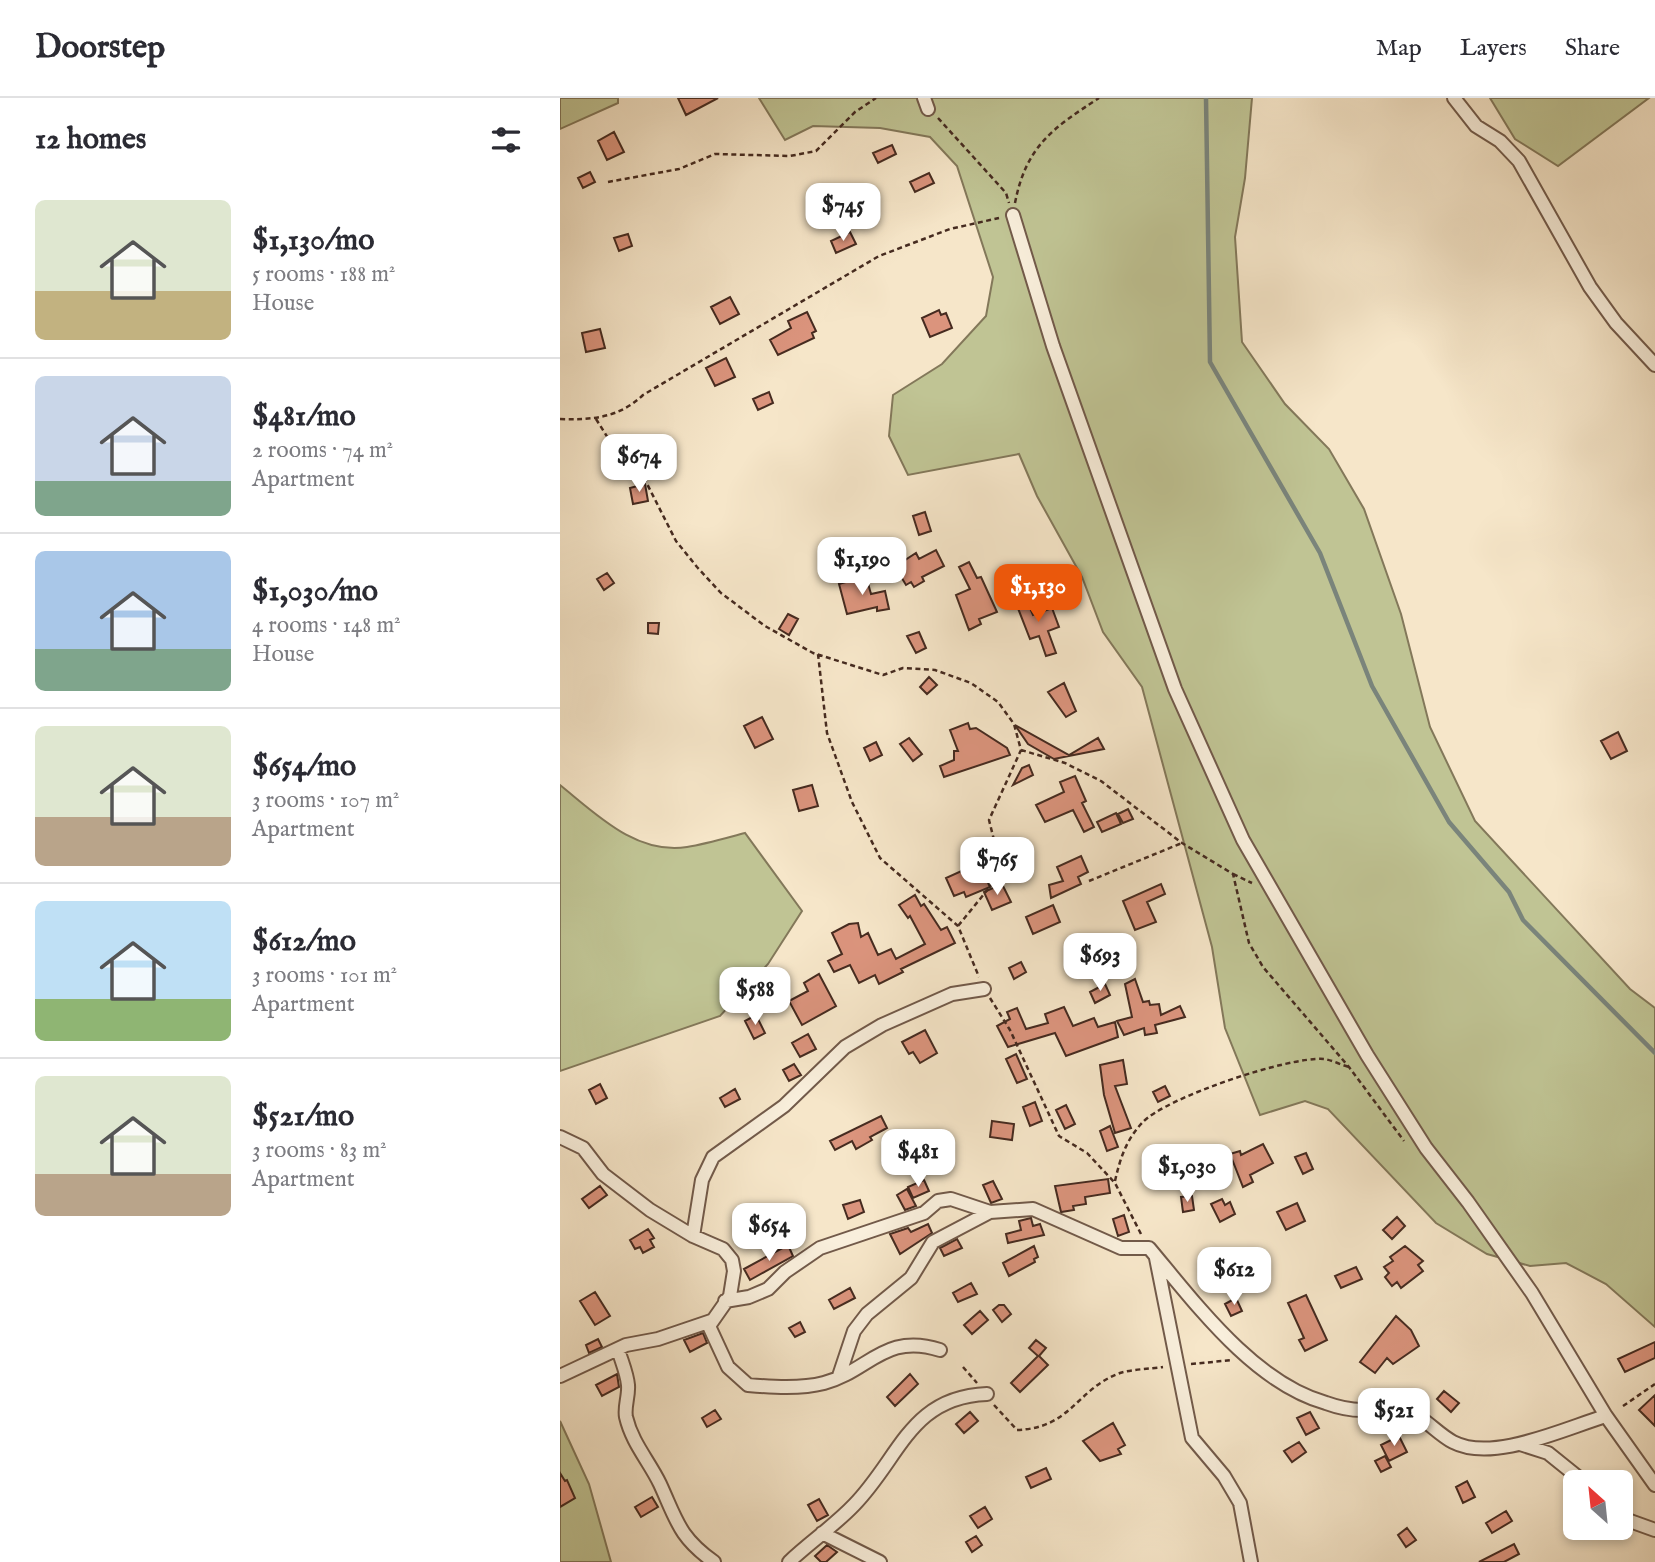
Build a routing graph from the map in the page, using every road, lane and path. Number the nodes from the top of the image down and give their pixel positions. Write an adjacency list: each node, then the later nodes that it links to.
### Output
1 (876, 98): 5 (path)
2 (1099, 98): 6 (path)
3 (1454, 98): 7 (street)
4 (926, 103): 6 (path)
5 (608, 182)
6 (1013, 215): 9 (path); 35 (street)
7 (1655, 365)
8 (560, 419): 9 (path)
9 (596, 419): 10 (path)
10 (818, 654): 11 (path); 14 (path)
11 (1021, 750): 12 (path); 14 (path)
12 (1182, 843): 13 (path); 16 (path)
13 (1089, 881)
14 (958, 926): 15 (path)
15 (984, 989): 19 (path); 21 (street)
16 (1349, 1067): 18 (path); 19 (path)
17 (560, 1137): 21 (street)
18 (1408, 1145)
19 (1115, 1183): 22 (path)
20 (990, 1212): 22 (street); 23 (street); 31 (street)
21 (693, 1236): 23 (street)
22 (1152, 1252): 27 (street); 28 (street)
23 (725, 1301): 24 (street)
24 (711, 1321): 25 (street); 31 (street)
25 (618, 1349): 30 (street); 42 (street)
26 (940, 1350): 31 (street)
27 (1247, 1359): 28 (path); 36 (street)
28 (1180, 1365): 33 (path); 45 (street)
29 (963, 1367): 33 (path)
30 (560, 1376)
31 (839, 1376)
32 (1655, 1384): 34 (path)
33 (987, 1394): 41 (street)
34 (1623, 1406)
35 (1606, 1416): 36 (street); 38 (street)
36 (1518, 1444): 37 (street)
37 (1569, 1470)
38 (1655, 1485)
39 (1633, 1522): 40 (street)
40 (1655, 1530)
41 (822, 1533): 43 (street); 44 (street)
42 (714, 1562)
43 (789, 1562)
44 (880, 1562)
45 (1251, 1562)

